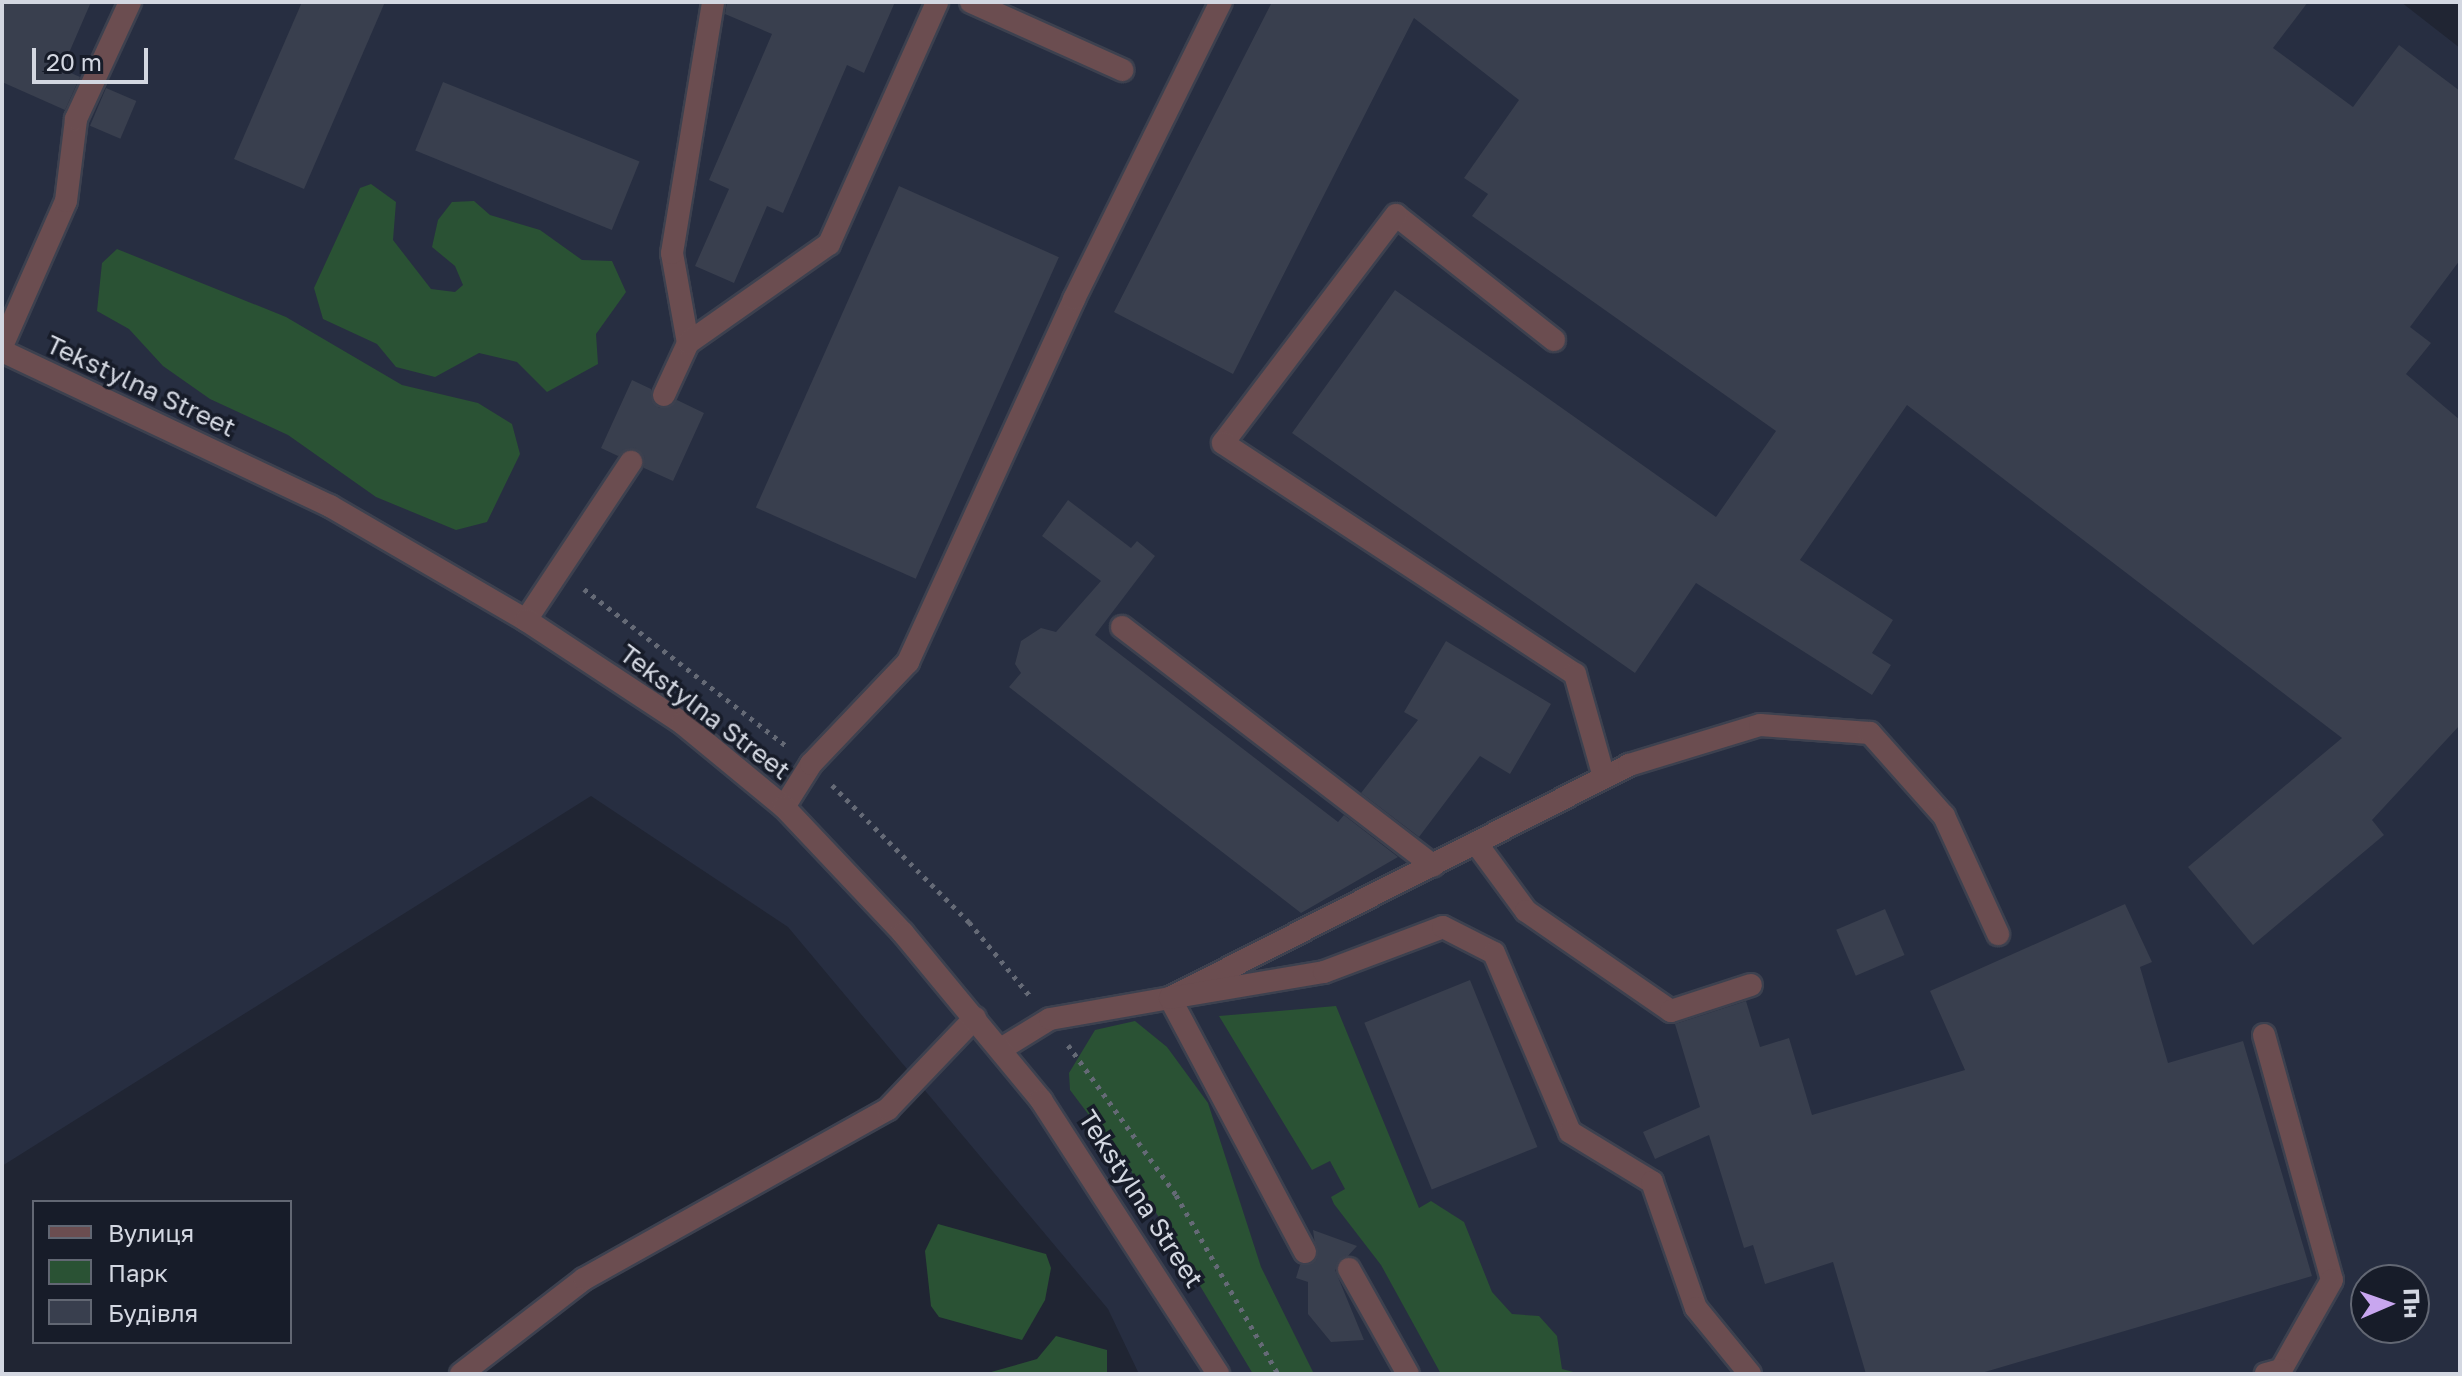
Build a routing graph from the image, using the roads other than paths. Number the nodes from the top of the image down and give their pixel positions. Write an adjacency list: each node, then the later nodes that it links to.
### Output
1 (130, 2): 9 (street)
2 (713, 2): 8 (street)
3 (937, 2): 8 (street)
4 (971, 2): 6 (street)
5 (1221, 2): 15 (street)
6 (1122, 70)
7 (1554, 340): 14 (street)
8 (688, 343): 10 (street)
9 (2, 348): 12 (street, Tekstylna Street)
10 (664, 395)
11 (631, 462): 12 (street)
12 (526, 620): 15 (street, Tekstylna Street)
13 (1122, 627): 17 (street)
14 (1604, 777): 16 (street); 18 (street)
15 (784, 807): 21 (street, Tekstylna Street)
16 (1476, 843): 17 (street); 19 (street)
17 (1433, 866): 20 (street)
18 (1998, 934)
19 (1751, 985)
20 (1170, 998): 23 (street); 24 (street); 29 (street)
21 (975, 1018): 23 (street, Tekstylna Street); 26 (street)
22 (2264, 1035): 30 (street)
23 (1001, 1049): 27 (street, Tekstylna Street)
24 (1305, 1252)
25 (1349, 1269): 28 (street)
26 (461, 1374)
27 (1218, 1374)
28 (1408, 1374)
29 (1750, 1374)
30 (2266, 1374)

